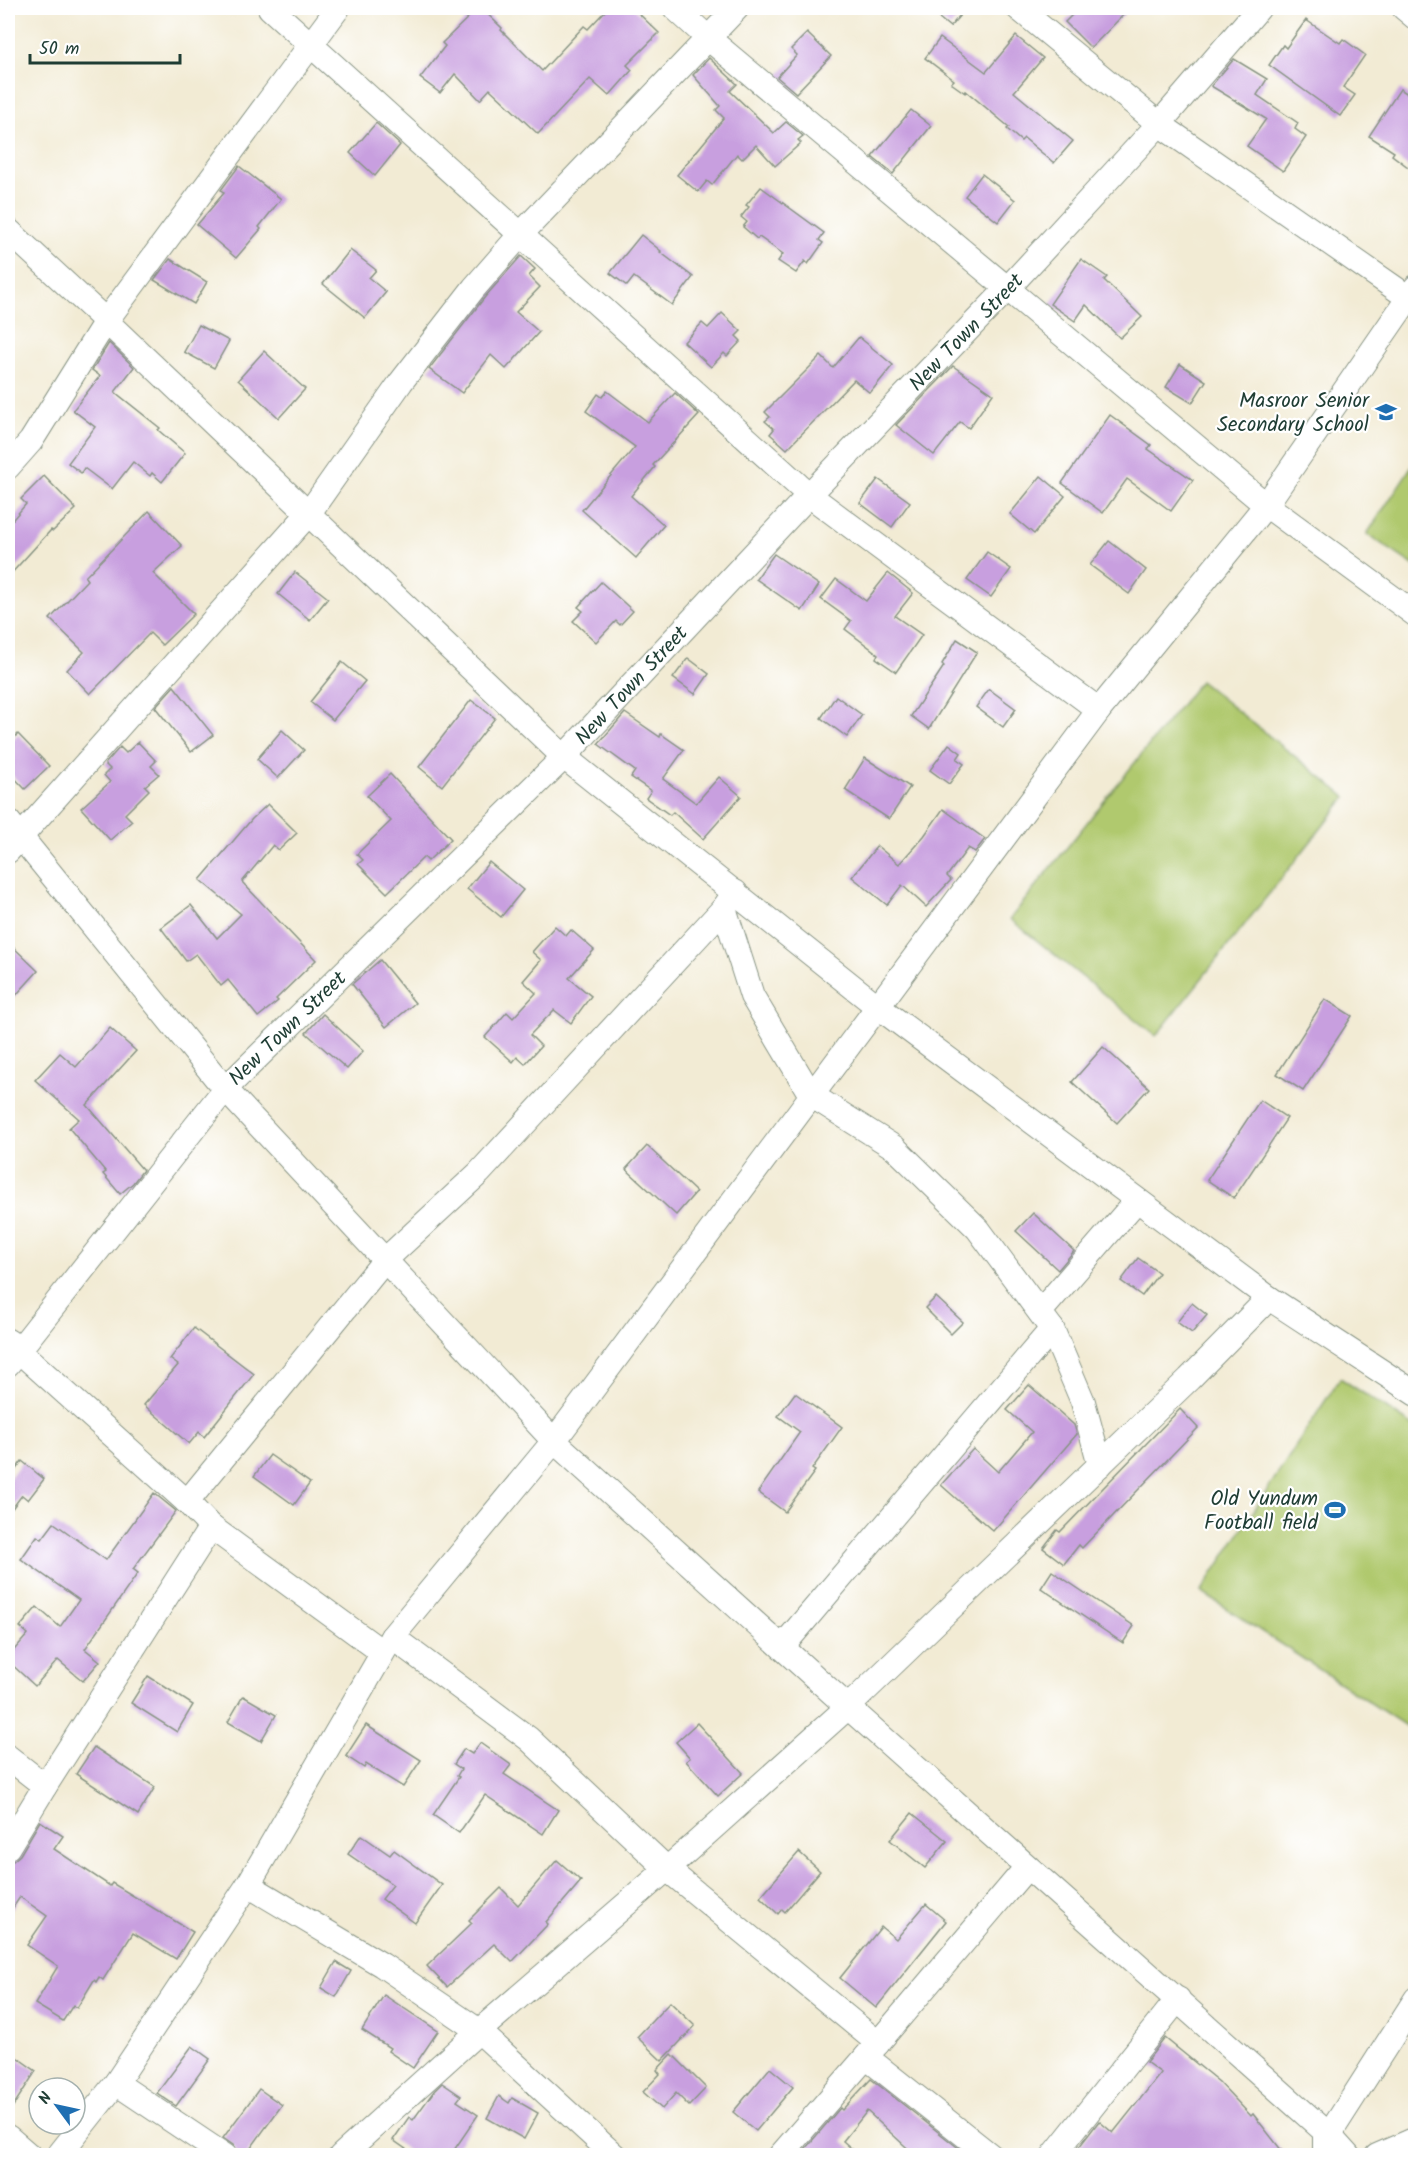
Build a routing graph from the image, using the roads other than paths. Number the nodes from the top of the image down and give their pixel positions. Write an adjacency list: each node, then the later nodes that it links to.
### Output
1 (270, 8): 10 (street)
2 (338, 8): 10 (street)
3 (675, 8): 9 (street)
4 (737, 8): 9 (street)
5 (1018, 8): 11 (street)
6 (1259, 8): 11 (street, New Town Street)
7 (1404, 8): 8 (street)
8 (1416, 18)
9 (708, 38): 13 (street); 14 (street)
10 (310, 44): 13 (street); 16 (street)
11 (1159, 124): 14 (street, New Town Street); 15 (street)
12 (8, 230): 16 (street)
13 (521, 234): 18 (street); 20 (street)
14 (1008, 288): 18 (street, New Town Street); 19 (street)
15 (1412, 292): 19 (street)
16 (106, 321): 17 (street); 20 (street)
17 (8, 467)
18 (809, 495): 22 (street); 23 (street, New Town Street)
19 (1266, 506): 21 (street); 22 (street)
20 (309, 513): 23 (street); 24 (street)
21 (1416, 615)
22 (1099, 710): 26 (street)
23 (564, 757): 25 (street); 27 (street, New Town Street)
24 (12, 836): 27 (street)
25 (729, 900): 26 (street); 28 (street); 30 (street)
26 (877, 1006): 28 (street); 29 (street)
27 (225, 1089): 30 (street); 33 (street, New Town Street)
28 (811, 1095): 32 (street); 35 (street)
29 (1137, 1200): 31 (street); 32 (street)
30 (385, 1260): 35 (street); 37 (street)
31 (1269, 1298): 34 (street); 36 (street)
32 (1046, 1321): 36 (street); 40 (street)
33 (11, 1352): 37 (street)
34 (1416, 1394)
35 (554, 1441): 39 (street); 40 (street)
36 (1100, 1465): 41 (street)
37 (187, 1502): 38 (street)
38 (211, 1527): 39 (street); 43 (street)
39 (387, 1644): 46 (street); 47 (street)
40 (782, 1647): 41 (street)
41 (848, 1707): 45 (street); 46 (street)
42 (8, 1757): 43 (street)
43 (45, 1786): 44 (street)
44 (8, 1847)
45 (1027, 1867): 49 (street); 51 (street)
46 (668, 1869): 50 (street); 51 (street)
47 (248, 1886): 50 (street); 52 (street)
48 (1416, 1999): 55 (street)
49 (1178, 2000): 55 (street); 63 (street)
50 (479, 2031): 59 (street); 60 (street)
51 (872, 2050): 61 (street); 62 (street)
52 (116, 2083): 57 (street); 58 (street)
53 (8, 2137): 56 (street)
54 (1416, 2139): 64 (street)
55 (1335, 2149)
56 (30, 2156)
57 (58, 2156)
58 (225, 2156)
59 (341, 2156)
60 (615, 2156)
61 (780, 2156)
62 (991, 2156)
63 (1053, 2156)
64 (1377, 2156)

